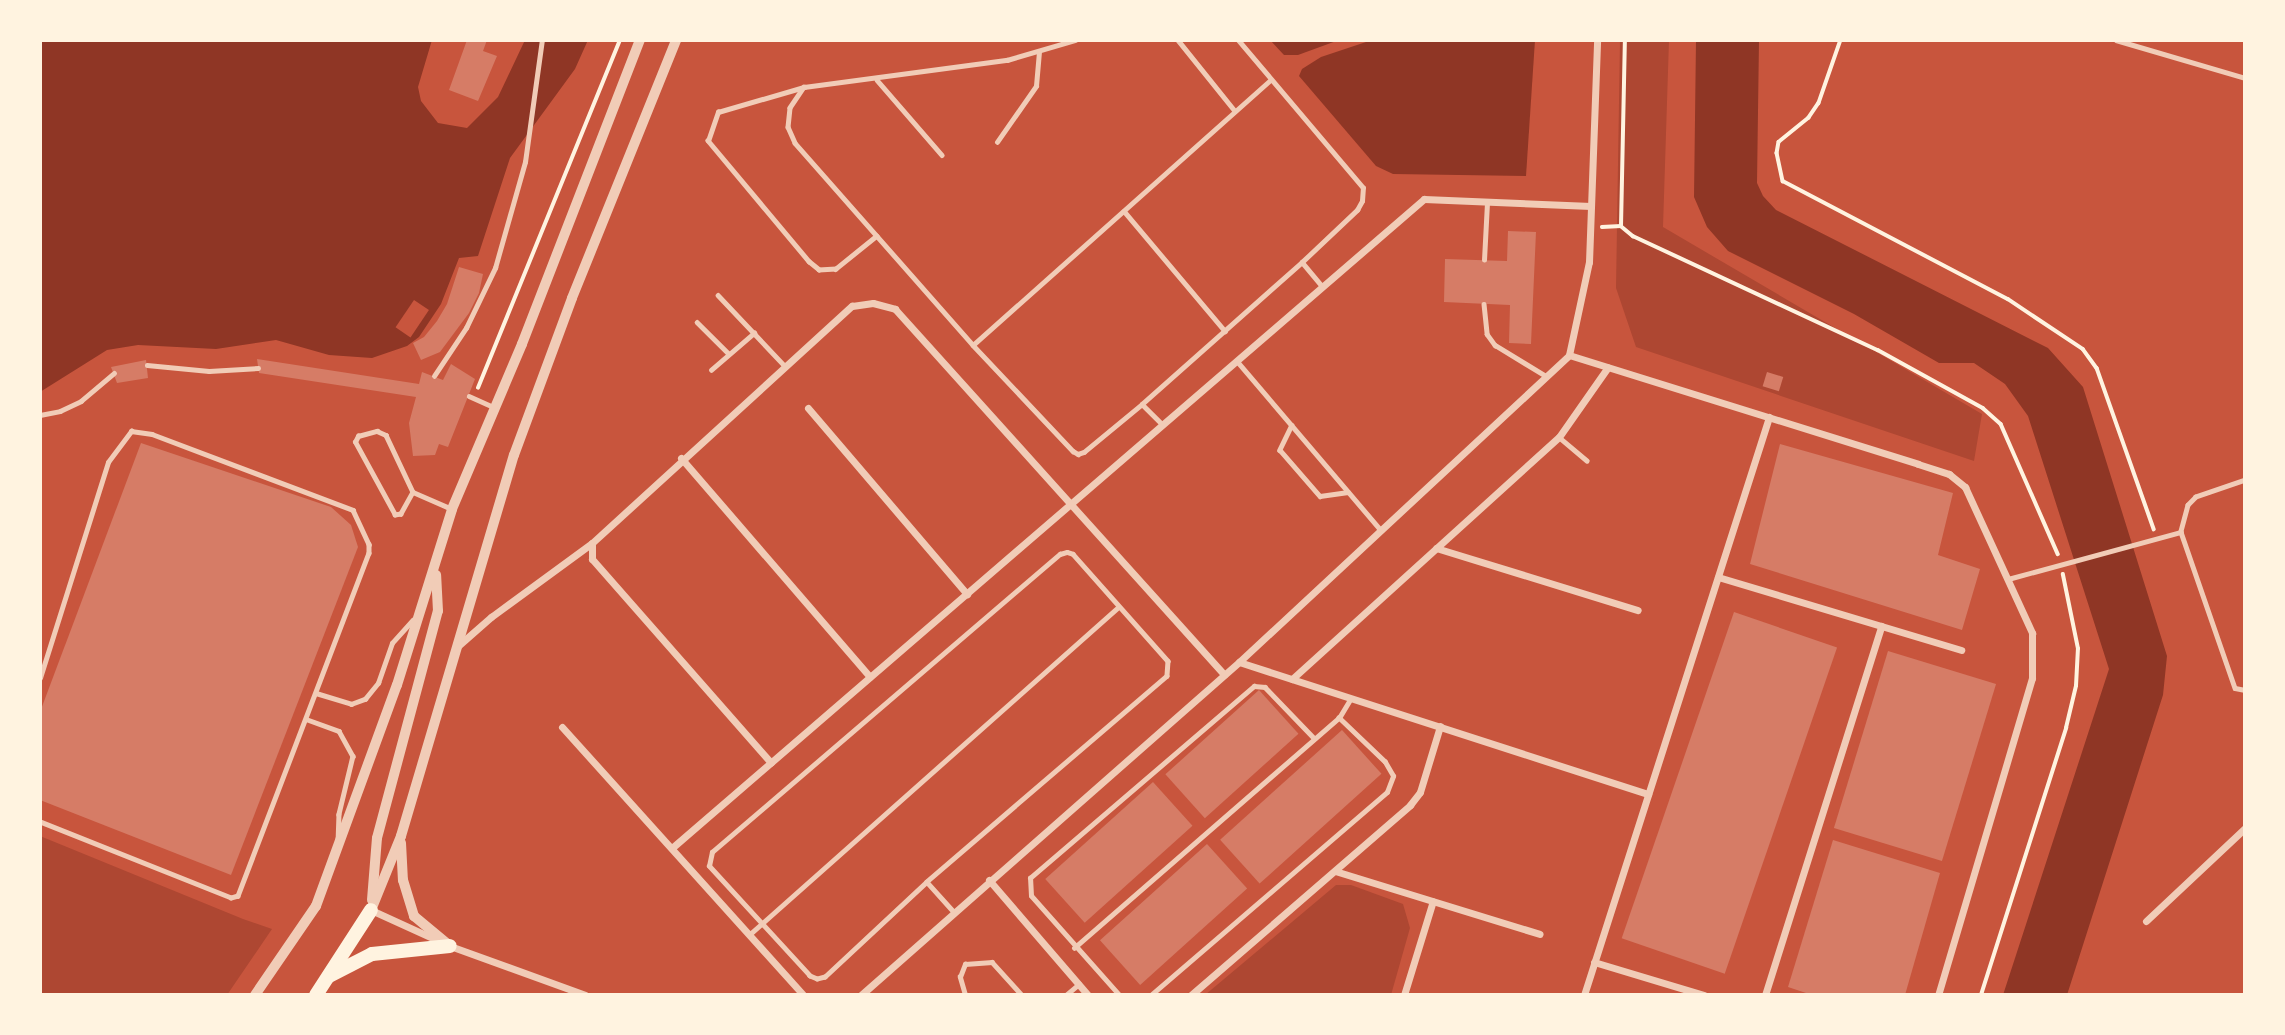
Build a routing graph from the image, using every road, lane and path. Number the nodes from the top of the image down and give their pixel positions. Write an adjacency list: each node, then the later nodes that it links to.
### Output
1 (542, 40): 46 (lane)
2 (620, 40): 48 (path)
3 (640, 40): 50 (street)
4 (676, 40): 79 (street)
5 (1075, 40): 14 (lane)
6 (1178, 40): 19 (lane)
7 (1238, 40): 17 (lane)
8 (1597, 40): 23 (street)
9 (1625, 40): 25 (path)
10 (1841, 40): 66 (path)
11 (2116, 40): 13 (lane)
12 (2147, 40): 13 (lane)
13 (2144, 49): 15 (lane)
14 (1039, 52): 16 (lane); 20 (lane)
15 (2245, 78)
16 (876, 79): 18 (lane); 21 (lane)
17 (1269, 81): 19 (lane); 29 (lane)
18 (804, 87): 27 (lane); 27 (lane)
19 (1235, 111): 24 (lane)
20 (997, 142)
21 (942, 155)
22 (1487, 201): 23 (street); 28 (lane); 30 (street)
23 (1591, 206): 26 (street)
24 (1124, 211): 34 (lane); 36 (lane)
25 (1621, 226): 26 (path); 69 (path)
26 (1591, 227): 38 (street)
27 (877, 236): 36 (lane)
28 (1484, 260)
29 (1302, 262): 30 (lane); 34 (lane)
30 (1323, 286): 39 (street)
31 (718, 295): 35 (lane)
32 (1484, 304): 47 (lane)
33 (697, 322): 37 (lane)
34 (1225, 331): 49 (lane)
35 (754, 333): 37 (lane); 41 (lane)
36 (973, 345): 49 (lane)
37 (729, 354): 44 (lane)
38 (1569, 355): 42 (street); 47 (street)
39 (1237, 360): 54 (street); 55 (lane)
40 (147, 365): 43 (lane)
41 (785, 366): 57 (street); 62 (street)
42 (1608, 367): 53 (street); 56 (street)
43 (258, 368)
44 (711, 369)
45 (114, 373): 52 (lane)
46 (434, 376)
47 (1547, 376): 64 (street)
48 (471, 398): 50 (lane)
49 (1142, 404): 54 (lane)
50 (495, 407): 63 (street)
51 (808, 408): 74 (street)
52 (40, 415)
53 (1769, 417): 72 (street); 73 (street)
54 (1163, 425): 62 (street)
55 (1292, 425): 61 (lane); 61 (lane)
56 (1559, 437): 58 (lane); 68 (street)
57 (681, 458): 67 (street); 83 (street)
58 (1587, 460)
59 (2245, 480): 65 (lane)
60 (413, 492): 60 (lane); 63 (lane)
61 (1349, 492): 64 (lane)
62 (1071, 504): 74 (street); 82 (street)
63 (452, 509): 70 (street)
64 (1381, 530): 81 (street)
65 (2181, 532): 66 (lane); 86 (lane)
66 (2155, 538): 73 (lane)
67 (592, 543): 79 (street); 94 (street)
68 (1436, 548): 76 (street); 85 (street)
69 (2059, 558)
70 (435, 567): 77 (street); 105 (street)
71 (2062, 570): 133 (path)
72 (1718, 577): 78 (street); 95 (street)
73 (2008, 579): 132 (street)
74 (967, 594): 83 (street)
75 (1119, 607): 103 (lane); 108 (lane); 108 (lane)
76 (1638, 610)
77 (420, 616): 87 (lane); 99 (street)
78 (1881, 626): 80 (street); 131 (street)
79 (456, 648): 98 (street)
80 (1961, 650)
81 (1239, 662): 82 (street); 85 (street)
82 (1224, 675): 102 (street)
83 (870, 677): 94 (street)
84 (40, 678): 87 (lane)
85 (1292, 679): 88 (street)
86 (2245, 690)
87 (316, 693): 90 (lane)
88 (1351, 698): 89 (lane); 91 (street)
89 (1339, 718): 93 (lane); 126 (lane)
90 (306, 719): 96 (lane); 99 (lane)
91 (1440, 726): 95 (street); 101 (street)
92 (562, 727): 100 (street)
93 (1314, 738): 112 (lane); 112 (lane)
94 (771, 763): 100 (street)
95 (1648, 794): 113 (street)
96 (40, 822)
97 (2245, 828): 107 (street)
98 (401, 836): 105 (street); 111 (street)
99 (340, 843): 116 (street)
100 (673, 847): 110 (street)
101 (1335, 871): 104 (street); 127 (street)
102 (989, 880): 106 (street); 115 (street)
103 (927, 882): 106 (lane); 108 (lane)
104 (1433, 901): 109 (street); 128 (street)
105 (371, 910): 111 (street); 114 (highway)
106 (954, 912): 120 (street)
107 (2146, 921)
108 (762, 924): 110 (lane)
109 (1540, 934)
110 (749, 935): 119 (street)
111 (450, 946): 114 (highway); 118 (street)
112 (1074, 948): 125 (lane)
113 (1594, 962): 129 (street); 130 (street)
114 (329, 975): 117 (highway)
115 (1079, 984): 123 (lane); 124 (street)
116 (256, 995)
117 (316, 995)
118 (585, 995)
119 (803, 995)
120 (861, 995)
121 (965, 995): 122 (lane)
122 (1022, 995)
123 (1066, 995)
124 (1088, 995)
125 (1118, 995)
126 (1151, 995)
127 (1191, 995)
128 (1405, 995)
129 (1584, 995)
130 (1704, 995)
131 (1765, 995)
132 (1938, 995)
133 (1981, 995)

